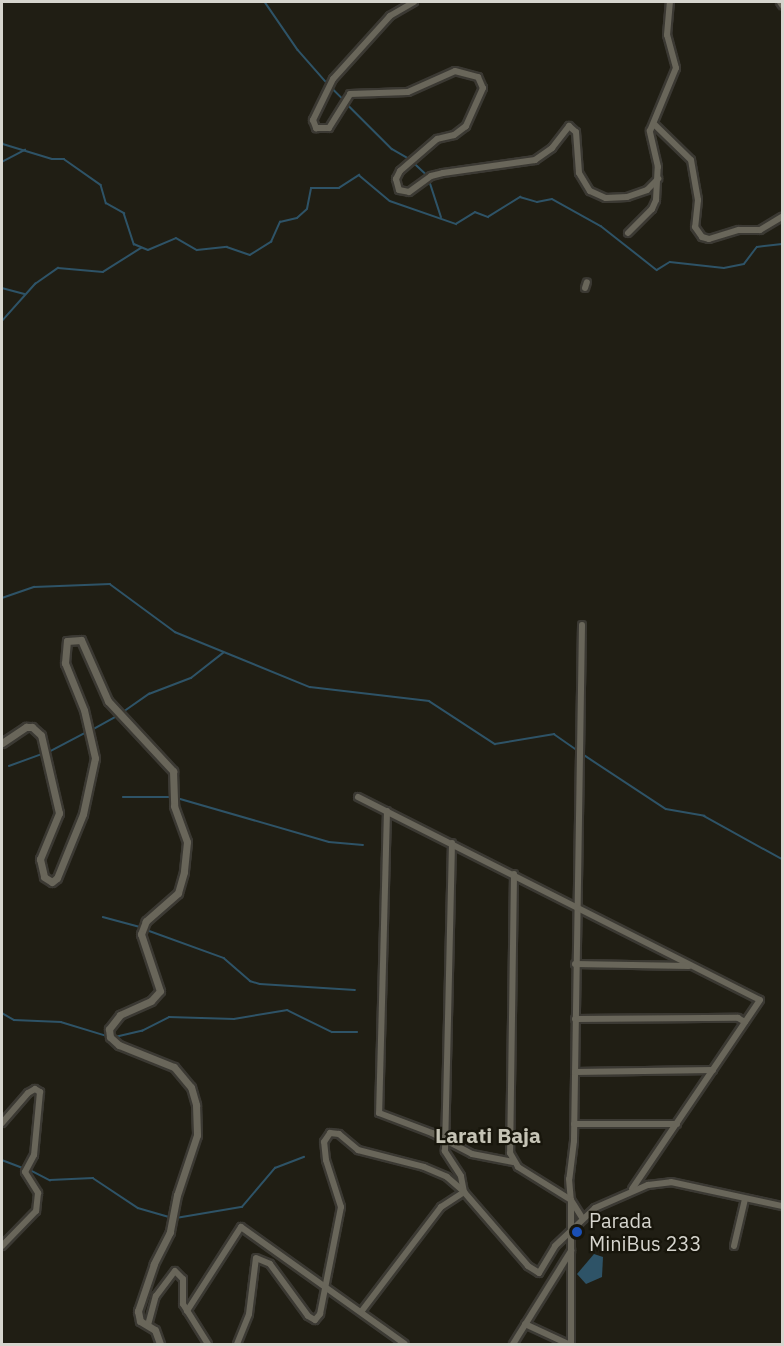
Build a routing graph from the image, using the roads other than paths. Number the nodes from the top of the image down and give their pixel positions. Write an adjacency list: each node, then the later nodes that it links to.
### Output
1 (414, 2): 6 (street)
2 (670, 2): 5 (street)
3 (780, 2): 4 (street)
4 (783, 5)
5 (655, 125): 6 (street); 7 (street)
6 (658, 179): 8 (street)
7 (783, 217)
8 (628, 233)
9 (582, 625): 15 (street)
10 (2, 743): 40 (street)
11 (358, 797): 12 (street)
12 (387, 811): 13 (street); 25 (street)
13 (452, 843): 14 (street); 25 (street)
14 (514, 874): 15 (street); 26 (street)
15 (577, 906): 16 (street); 17 (street)
16 (575, 964): 17 (street); 18 (street)
17 (692, 966): 19 (street)
18 (575, 1019): 19 (street); 21 (street)
19 (745, 1022): 20 (street)
20 (712, 1070): 21 (street); 24 (street)
21 (575, 1072): 23 (street)
22 (2, 1123): 34 (street)
23 (574, 1124): 24 (street); 30 (street)
24 (677, 1124): 27 (street)
25 (445, 1142): 26 (street); 28 (street)
26 (513, 1162): 30 (street)
27 (632, 1189): 29 (street); 32 (street)
28 (464, 1192): 33 (street); 37 (street); 39 (street)
29 (745, 1199): 31 (street); 35 (street)
30 (571, 1200): 32 (street); 33 (street)
31 (783, 1206)
32 (584, 1219): 33 (street)
33 (571, 1232): 36 (street)
34 (2, 1246)
35 (734, 1246)
36 (571, 1251): 41 (street); 47 (street)
37 (327, 1288): 38 (street); 39 (street); 44 (street)
38 (187, 1311): 40 (street); 43 (street)
39 (361, 1312): 45 (street)
40 (148, 1324): 42 (street)
41 (525, 1324): 46 (street); 47 (street)
42 (160, 1344)
43 (208, 1344)
44 (237, 1344)
45 (405, 1344)
46 (513, 1344)
47 (569, 1344)

